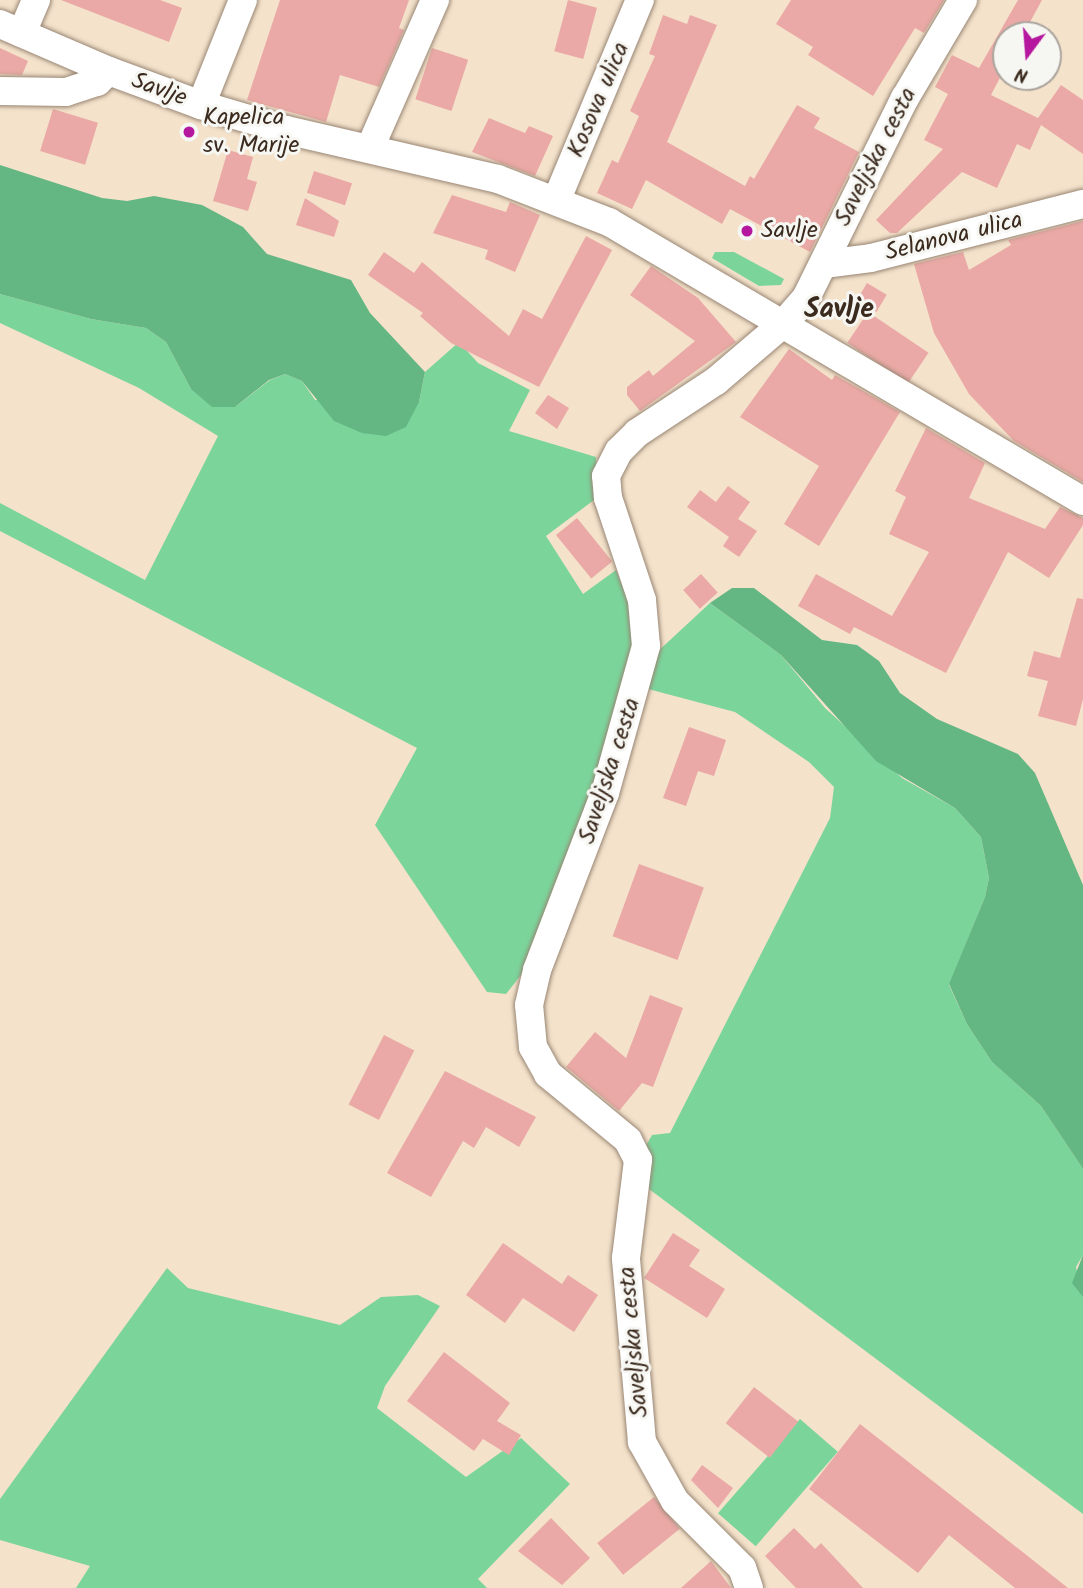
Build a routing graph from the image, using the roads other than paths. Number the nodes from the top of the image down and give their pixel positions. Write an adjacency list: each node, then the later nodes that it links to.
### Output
1 (36, 0): 6 (street)
2 (243, 0): 9 (street)
3 (435, 0): 10 (street)
4 (640, 0): 11 (street, Kosova ulica)
5 (962, 0): 13 (street, Saveljska cesta)
6 (11, 29): 7 (street, Savlje)
7 (109, 72): 8 (street, Savlje); 9 (street, Savlje)
8 (0, 91)
9 (201, 105): 10 (street, Savlje)
10 (370, 148): 11 (street, Savlje)
11 (557, 199): 14 (street, Savlje)
12 (1083, 204): 13 (street, Selanova ulica)
13 (824, 264): 14 (street, Saveljska cesta)
14 (785, 322): 15 (street, Savlje); 16 (street, Saveljska cesta)
15 (1083, 501)
16 (749, 1588)

